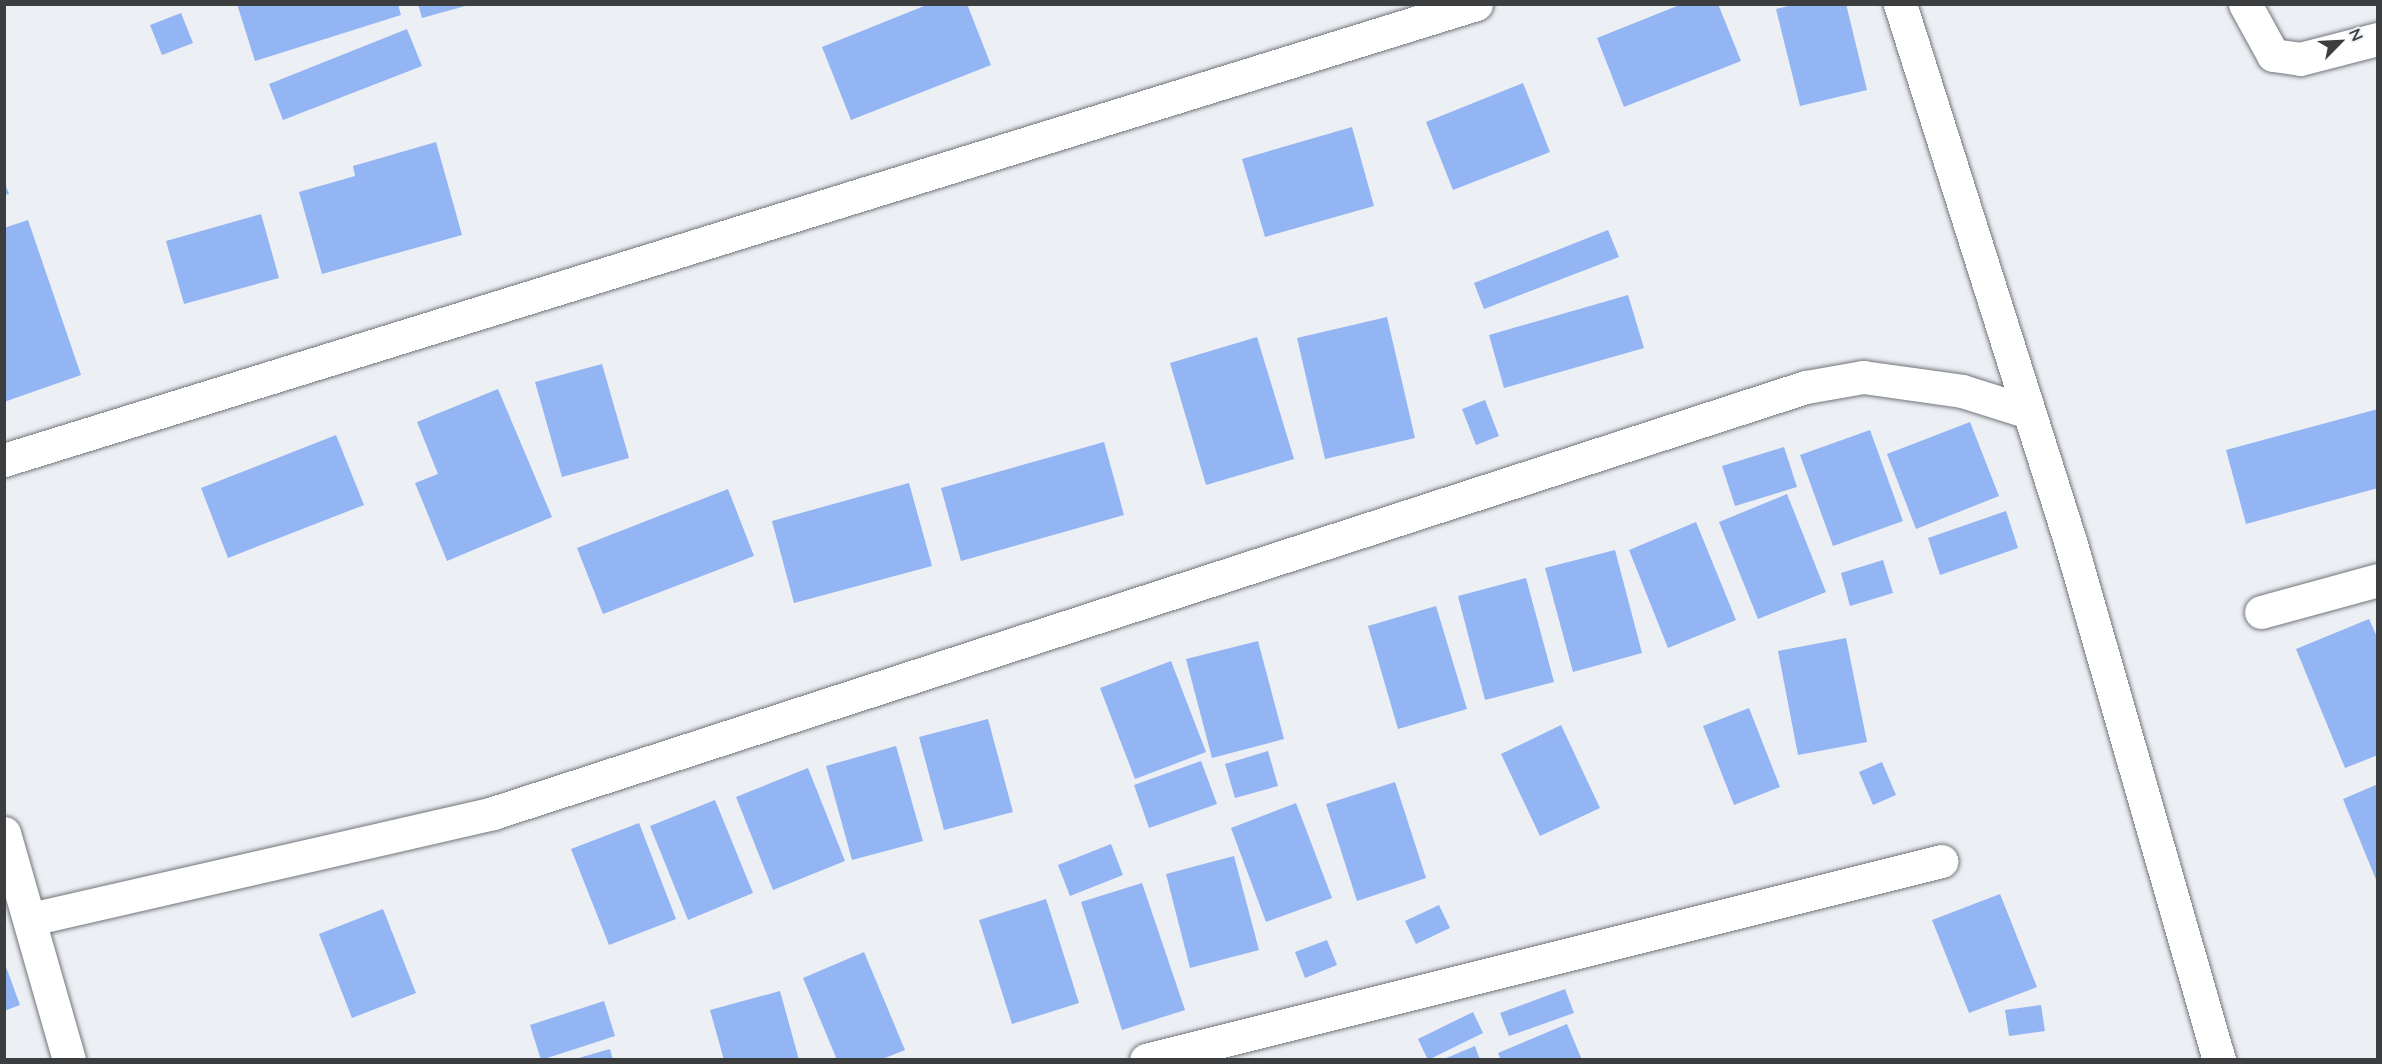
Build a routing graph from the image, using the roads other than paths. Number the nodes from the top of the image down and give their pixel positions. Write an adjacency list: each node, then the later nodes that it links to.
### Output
1 (1476, 4): 6 (street)
2 (1900, 4): 5 (street)
3 (2245, 4): 4 (street)
4 (2378, 39)
5 (2029, 412): 11 (street); 14 (street)
6 (4, 460)
7 (2378, 580): 8 (street)
8 (2261, 612)
9 (4, 833): 11 (street)
10 (1942, 861): 13 (street)
11 (31, 918): 12 (street)
12 (69, 1059)
13 (1146, 1059)
14 (2219, 1059)

